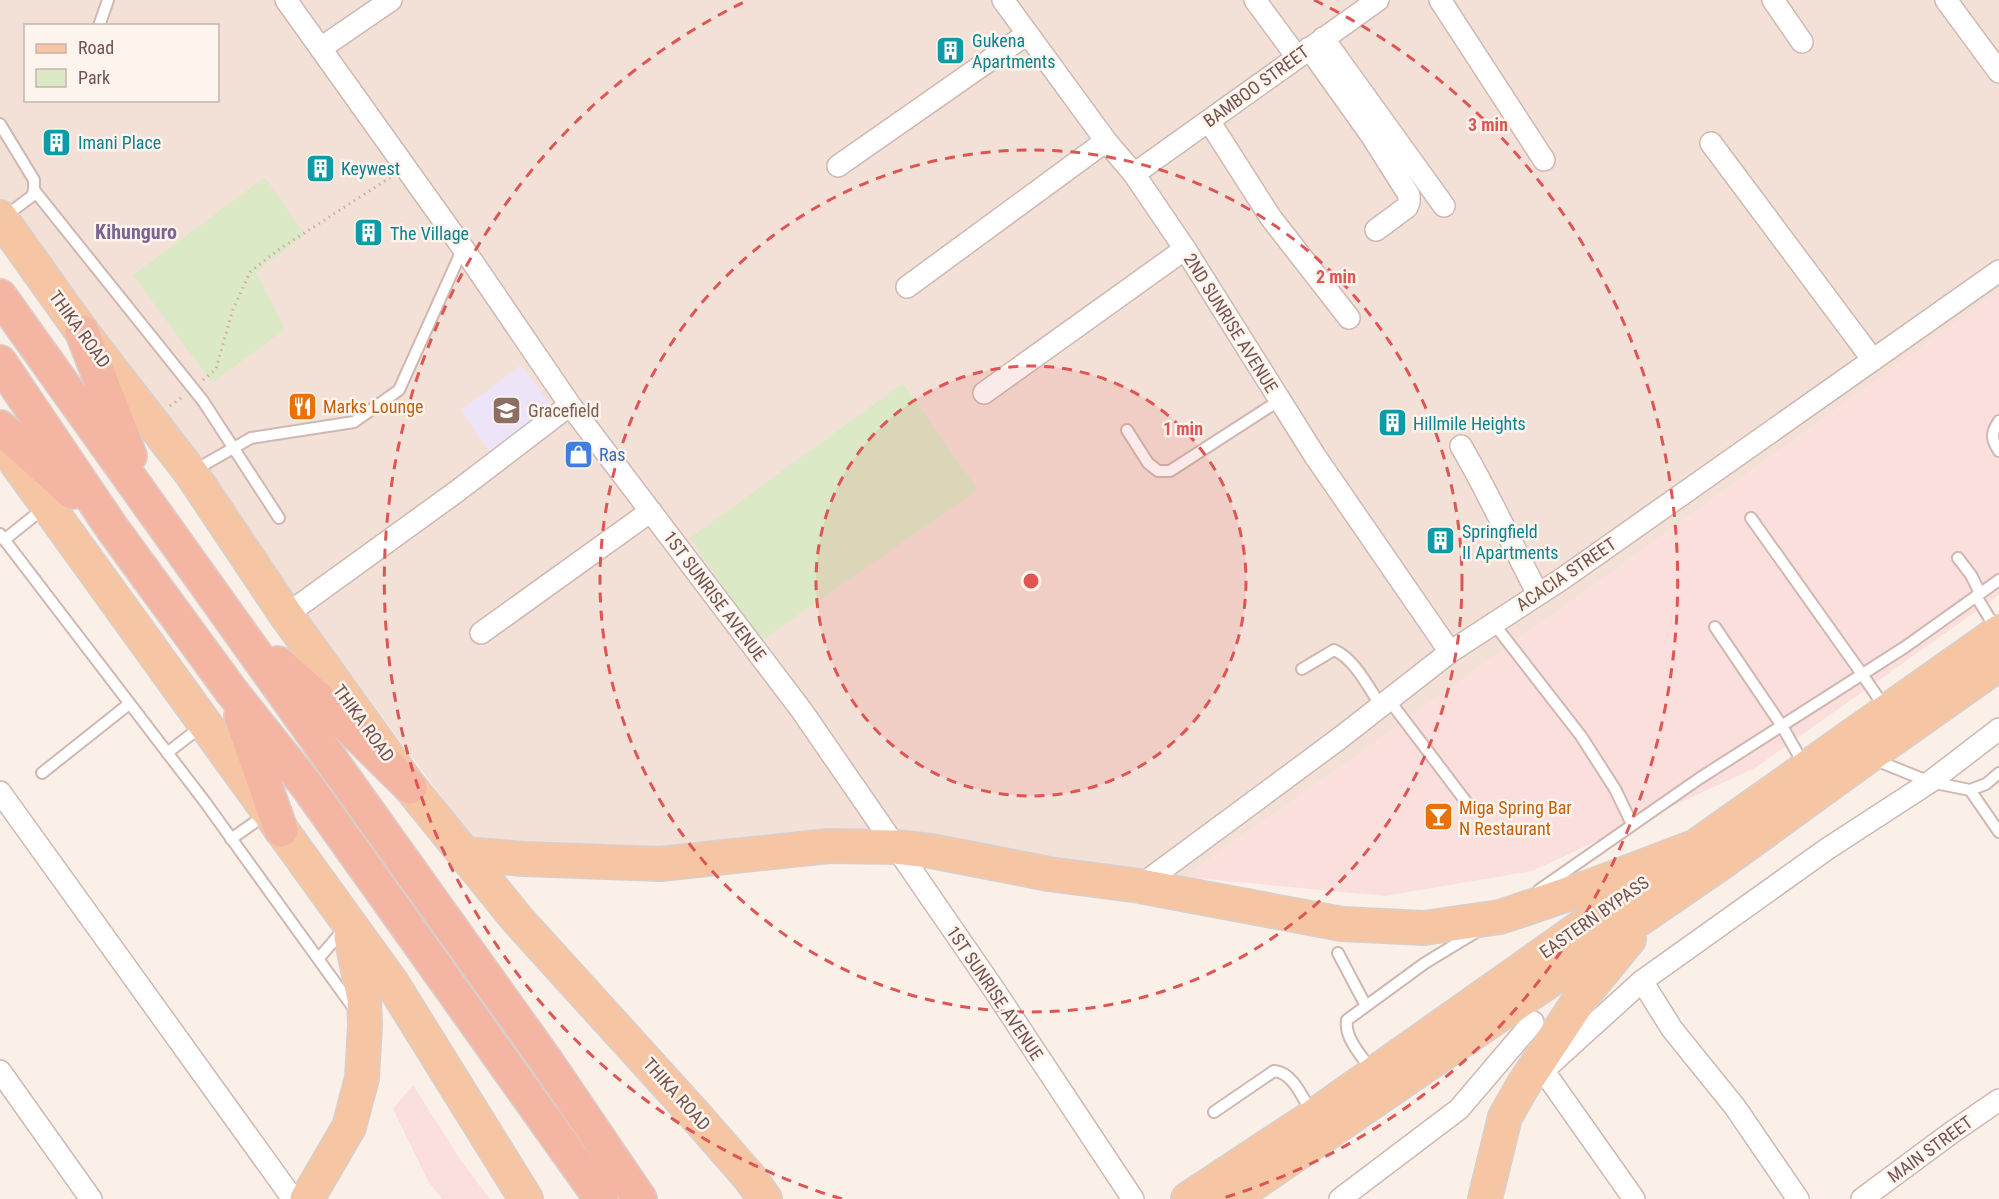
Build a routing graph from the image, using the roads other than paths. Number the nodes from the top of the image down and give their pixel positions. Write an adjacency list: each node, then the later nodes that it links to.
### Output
1 (108, 0): 10 (lane)
2 (286, 0): 13 (street, 1ST SUNRISE AVENUE)
3 (391, 0): 13 (street)
4 (1003, 0): 11 (street, 2ND SUNRISE AVENUE)
5 (1255, 0): 14 (street)
6 (1378, 0): 14 (street, BAMBOO STREET)
7 (1440, 0): 20 (street)
8 (1773, 0): 12 (street)
9 (1946, 0): 15 (street)
10 (100, 24)
11 (1028, 33): 18 (street, 2ND SUNRISE AVENUE); 21 (street)
12 (1802, 42)
13 (321, 48): 27 (street, 1ST SUNRISE AVENUE)
14 (1310, 48): 16 (street, BAMBOO STREET); 24 (street); 26 (street)
15 (1999, 72)
16 (1209, 120): 22 (street, BAMBOO STREET); 32 (street)
17 (0, 124): 23 (lane)
18 (1106, 141): 22 (street, 2ND SUNRISE AVENUE); 30 (street)
19 (1711, 143): 34 (street)
20 (1544, 160)
21 (838, 166)
22 (1134, 174): 28 (street, 2ND SUNRISE AVENUE)
23 (34, 190): 25 (lane); 43 (lane)
24 (1444, 206)
25 (1, 218): 33 (main road, THIKA ROAD)
26 (1376, 230)
27 (463, 248): 38 (street, 1ST SUNRISE AVENUE); 43 (lane)
28 (1185, 249): 36 (street); 37 (street, 2ND SUNRISE AVENUE)
29 (1999, 271): 34 (street, ACACIA STREET)
30 (908, 287)
31 (0, 296): 46 (highway)
32 (1349, 318)
33 (82, 332): 45 (main road, THIKA ROAD); 46 (highway)
34 (1873, 360): 55 (street, ACACIA STREET)
35 (0, 362): 51 (highway)
36 (984, 393)
37 (1280, 400): 40 (lane); 63 (street, 2ND SUNRISE AVENUE)
38 (570, 405): 48 (street, 1ST SUNRISE AVENUE); 57 (street)
39 (1999, 421): 44 (lane)
40 (1127, 430)
41 (2, 442): 47 (main road); 51 (highway)
42 (1461, 446): 55 (street)
43 (234, 448): 45 (lane); 49 (lane)
44 (1999, 451)
45 (190, 473): 57 (main road, THIKA ROAD)
46 (148, 503): 60 (highway)
47 (47, 506): 52 (lane); 70 (main road)
48 (651, 511): 61 (street); 87 (street, 1ST SUNRISE AVENUE)
49 (279, 518)
50 (1751, 518): 65 (lane)
51 (112, 528): 66 (highway)
52 (2, 537): 68 (lane)
53 (1958, 558): 56 (lane)
54 (1999, 580): 56 (lane)
55 (1538, 594): 58 (street, ACACIA STREET)
56 (1978, 594): 62 (lane); 65 (lane)
57 (286, 615): 79 (main road, THIKA ROAD)
58 (1494, 624): 63 (street, ACACIA STREET); 84 (lane)
59 (1715, 627): 71 (lane)
60 (238, 628): 79 (highway); 112 (highway)
61 (481, 633)
62 (1999, 643): 69 (main road, EASTERN BYPASS); 74 (main road, EASTERN BYPASS)
63 (1450, 652): 67 (street, ACACIA STREET)
64 (1302, 669): 67 (lane)
65 (1862, 674): 69 (lane); 71 (lane)
66 (232, 692): 83 (highway); 111 (highway)
67 (1385, 703): 82 (lane); 90 (street, ACACIA STREET)
68 (129, 704): 73 (lane); 76 (lane)
69 (1887, 711): 75 (main road, EASTERN BYPASS)
70 (204, 724): 73 (lane); 83 (main road)
71 (1782, 726): 75 (lane); 84 (lane)
72 (1999, 729): 78 (street)
73 (167, 753): 86 (lane)
74 (1867, 756): 78 (lane); 91 (main road, EASTERN BYPASS)
75 (1806, 768): 88 (main road, EASTERN BYPASS)
76 (42, 773)
77 (1999, 773): 80 (lane)
78 (1930, 782): 80 (lane); 96 (street)
79 (410, 787): 89 (main road, THIKA ROAD)
80 (1970, 790): 85 (lane)
81 (0, 792): 108 (street)
82 (1467, 803)
83 (274, 821): 86 (lane); 93 (main road)
84 (1632, 824): 92 (lane)
85 (1999, 832)
86 (231, 838): 95 (lane)
87 (895, 847): 89 (main road); 90 (main road); 114 (street, 1ST SUNRISE AVENUE)
88 (1694, 847): 92 (main road); 101 (main road, EASTERN BYPASS)
89 (465, 854): 113 (main road, THIKA ROAD)
90 (1140, 886): 92 (main road)
91 (1653, 910): 102 (main road); 106 (main road, EASTERN BYPASS)
92 (1500, 918): 97 (lane)
93 (348, 925): 95 (lane); 99 (main road); 110 (main road)
94 (1338, 953): 97 (lane)
95 (319, 958): 99 (lane)
96 (1642, 981): 102 (street); 119 (street)
97 (1366, 1006): 101 (lane)
98 (1533, 1023): 116 (street)
99 (365, 1025): 109 (main road)
100 (0, 1071): 107 (street)
101 (1374, 1074): 105 (main road, EASTERN BYPASS)
102 (1532, 1079): 117 (main road); 118 (street)
103 (1999, 1100): 120 (street, MAIN STREET)
104 (1214, 1112): 105 (lane)
105 (1314, 1116): 115 (main road, EASTERN BYPASS)
106 (1240, 1193)
107 (91, 1199)
108 (293, 1199)
109 (307, 1199)
110 (526, 1199)
111 (601, 1199)
112 (640, 1199)
113 (765, 1199)
114 (1133, 1199)
115 (1188, 1199)
116 (1340, 1199)
117 (1485, 1199)
118 (1634, 1199)
119 (1798, 1199)
120 (1862, 1199)

